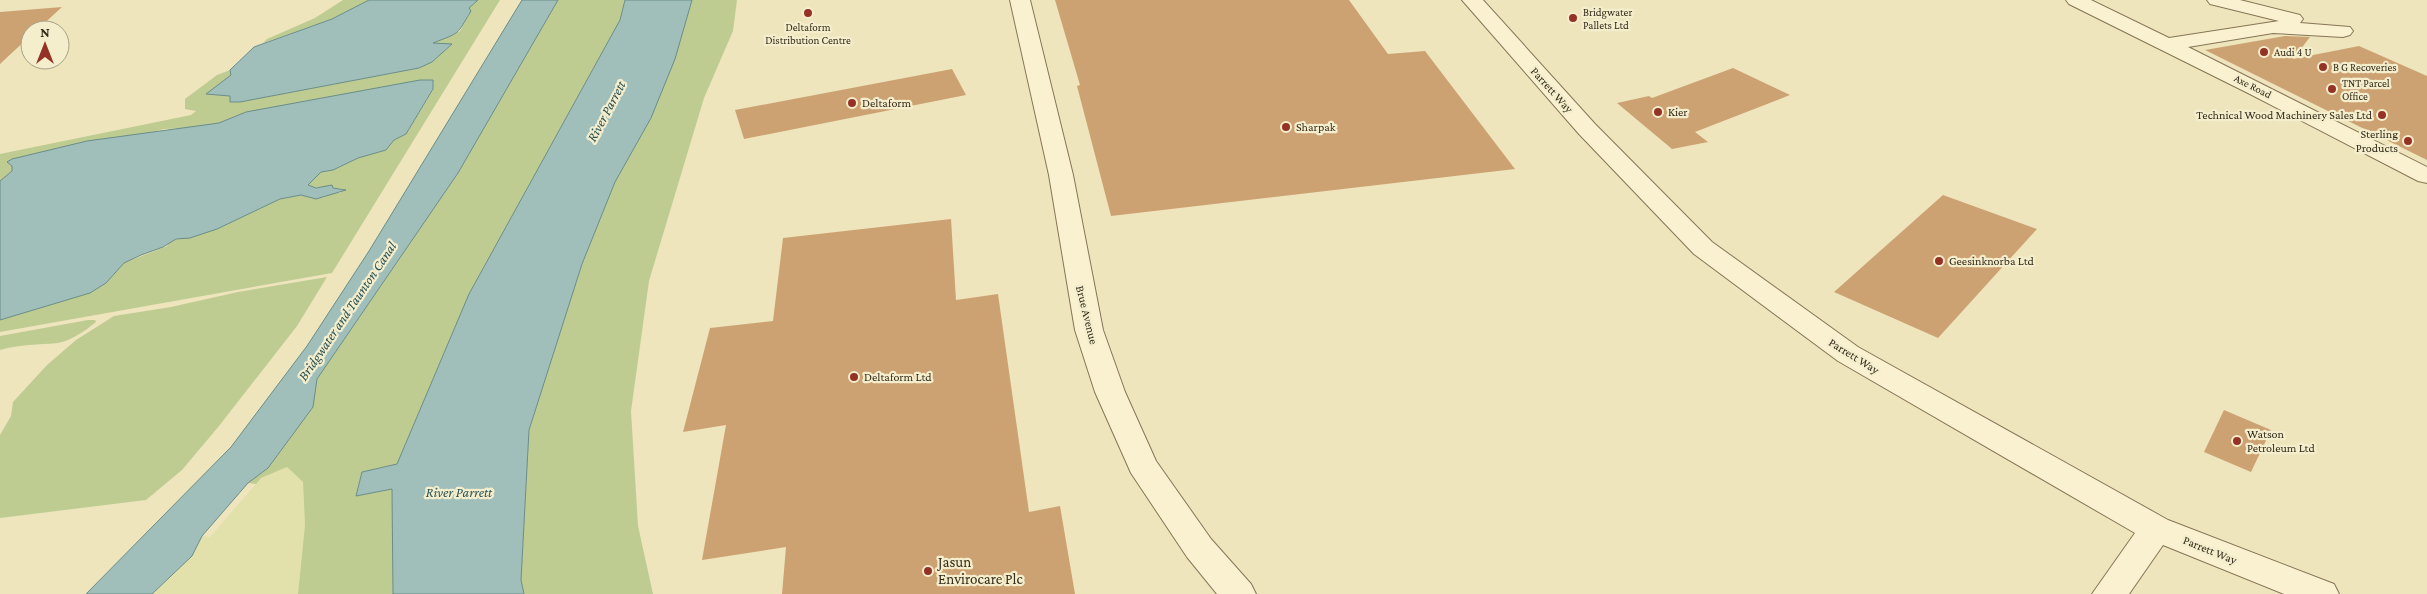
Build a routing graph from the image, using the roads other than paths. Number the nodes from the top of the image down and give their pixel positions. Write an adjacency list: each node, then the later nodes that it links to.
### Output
1 (1020, 0): 8 (street, Brue Avenue)
2 (1472, 0): 7 (street, Parrett Way)
3 (2076, 0): 5 (street, Axe Road)
4 (2218, 0): 5 (street)
5 (2167, 44): 6 (street, Axe Road)
6 (2427, 176)
7 (2156, 528): 9 (street); 10 (street, Parrett Way)
8 (1238, 594)
9 (2110, 594)
10 (2322, 594)

